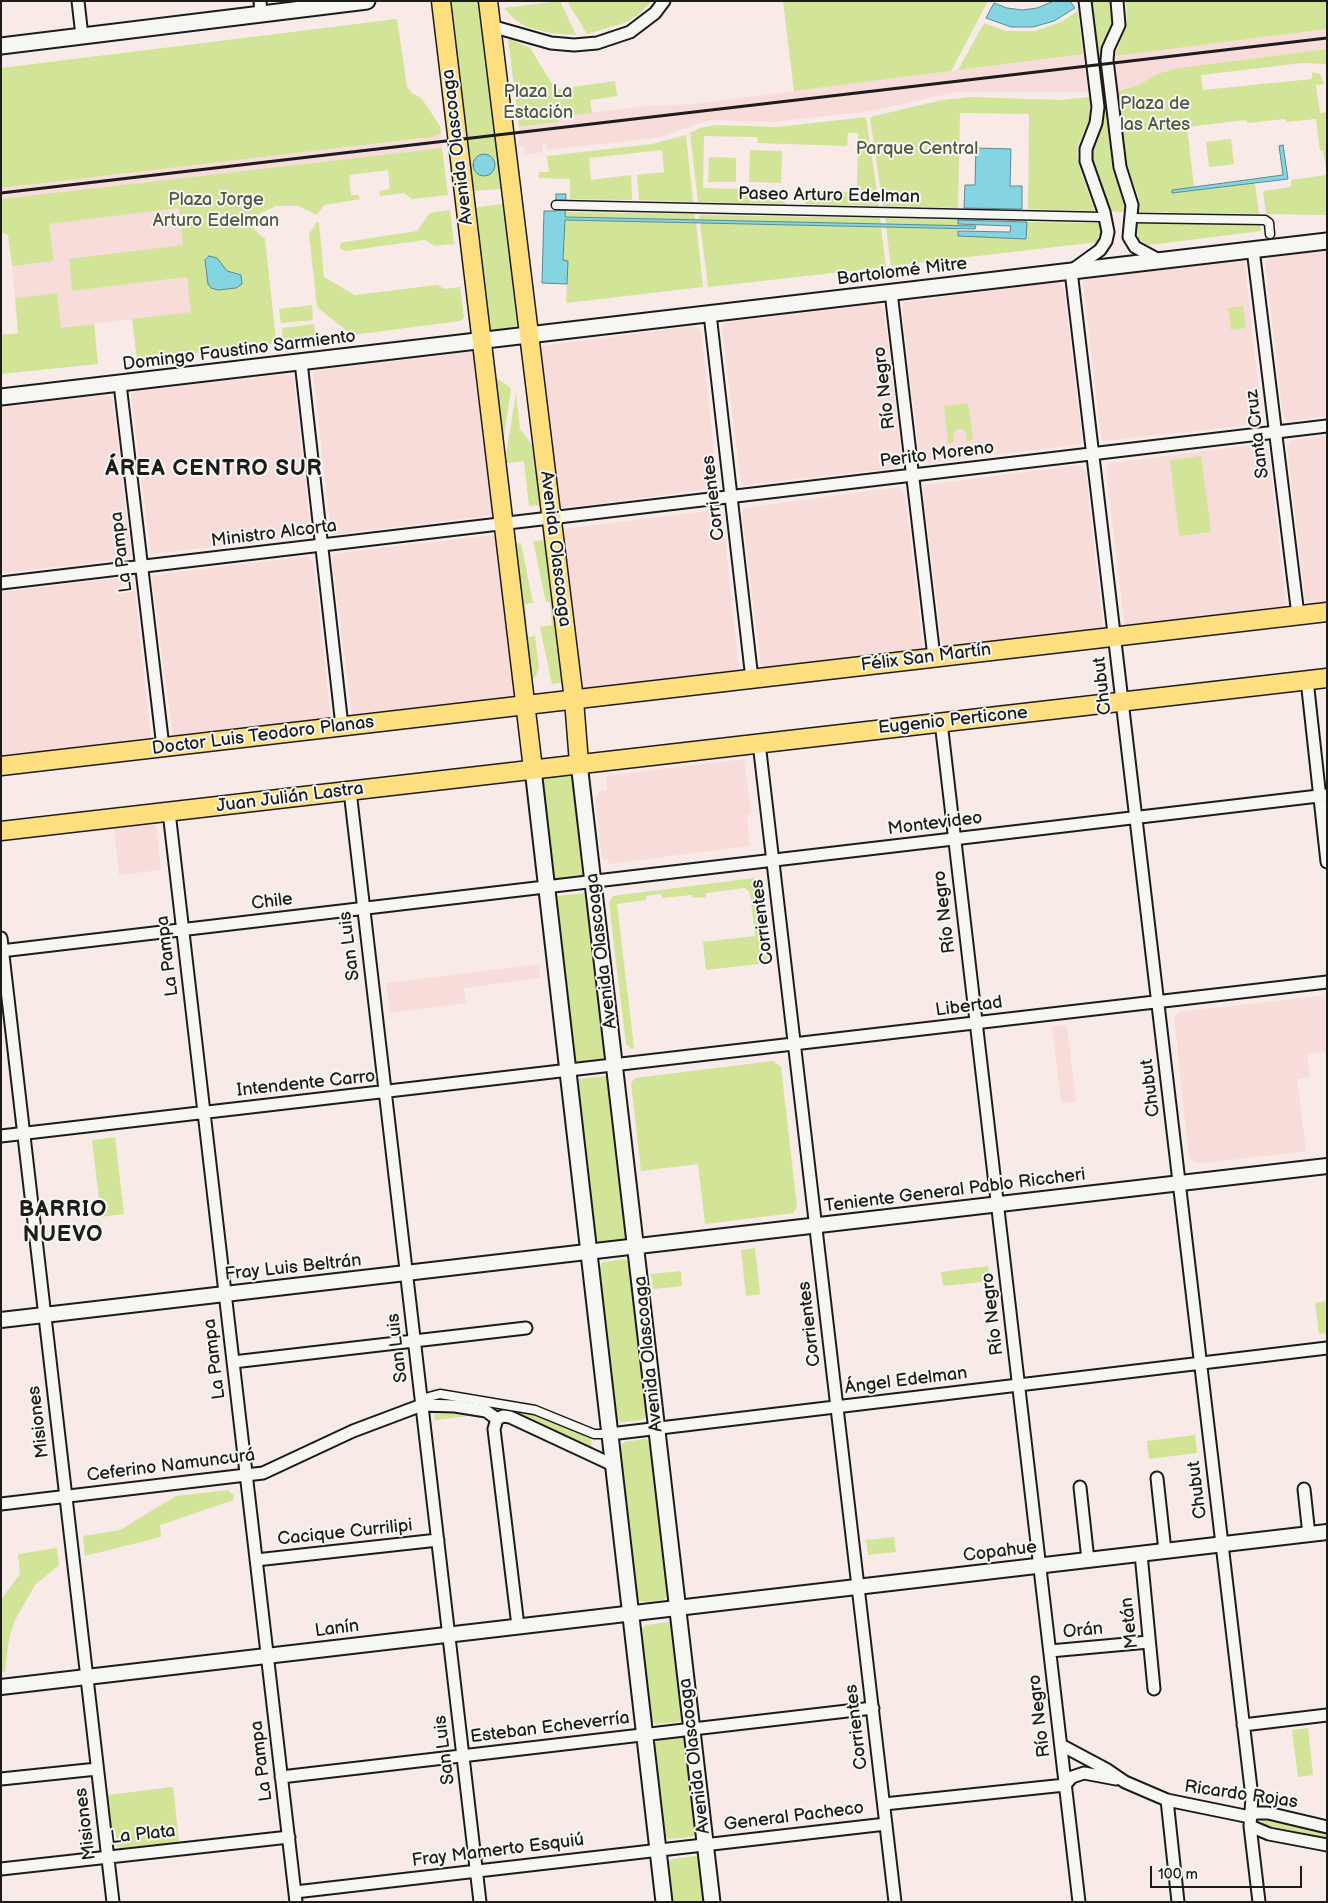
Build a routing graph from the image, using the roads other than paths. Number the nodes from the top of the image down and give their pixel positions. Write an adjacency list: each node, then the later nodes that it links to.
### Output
1 (78, 1): 10 (street)
2 (366, 1): 8 (main road)
3 (441, 1): 23 (main road, Avenida Olascoaga)
4 (488, 1): 9 (main road, Avenida Olascoaga)
5 (664, 1): 9 (street)
6 (1085, 1): 19 (street)
7 (1118, 1): 18 (street)
8 (261, 8): 10 (main road)
9 (492, 26): 22 (main road, Avenida Olascoaga)
10 (82, 36): 11 (main road)
11 (1, 46)
12 (556, 205): 13 (street, Paseo Arturo Edelman)
13 (1102, 217)
14 (1133, 218): 15 (street)
15 (1270, 234)
16 (1327, 240): 17 (main road, Bartolomé Mitre)
17 (1253, 249): 18 (main road, Bartolomé Mitre); 28 (street, Santa Cruz)
18 (1159, 260): 19 (main road, Bartolomé Mitre)
19 (1072, 271): 20 (main road, Bartolomé Mitre); 29 (street, Chubut)
20 (891, 292): 21 (main road, Bartolomé Mitre); 30 (street, Río Negro)
21 (710, 314): 22 (main road, Bartolomé Mitre); 31 (street, Corrientes)
22 (529, 335): 23 (main road, Bartolomé Mitre); 32 (main road, Avenida Olascoaga)
23 (481, 341): 24 (main road, Domingo Faustino Sarmiento); 33 (main road, Avenida Olascoaga)
24 (301, 362): 25 (main road, Domingo Faustino Sarmiento); 34 (street)
25 (120, 384): 26 (main road, Domingo Faustino Sarmiento); 35 (street, La Pampa)
26 (1, 397)
27 (1327, 426): 28 (street, Perito Moreno)
28 (1275, 432): 29 (street, Perito Moreno); 38 (street, Santa Cruz)
29 (1094, 454): 30 (street, Perito Moreno); 39 (street, Chubut)
30 (913, 476): 31 (street, Perito Moreno); 40 (street, Río Negro)
31 (731, 497): 32 (street, Perito Moreno); 42 (street, Corrientes)
32 (552, 519): 33 (street, Ministro Alcorta); 44 (main road, Avenida Olascoaga)
33 (503, 524): 34 (street, Ministro Alcorta); 46 (main road, Avenida Olascoaga)
34 (322, 546): 35 (street, Ministro Alcorta); 48 (street)
35 (142, 566): 36 (street, Ministro Alcorta); 50 (street, La Pampa)
36 (1, 583)
37 (1327, 612): 38 (main road, Félix San Martín)
38 (1298, 615): 39 (main road, Félix San Martín)
39 (1116, 636): 40 (main road, Félix San Martín); 45 (street, Chubut)
40 (934, 657): 42 (main road, Félix San Martín)
41 (1327, 678): 43 (main road, Eugenio Perticone)
42 (752, 679): 44 (main road, Félix San Martín)
43 (1307, 680): 45 (main road, Eugenio Perticone); 55 (street)
44 (574, 700): 46 (main road, Félix San Martín); 51 (main road, Avenida Olascoaga)
45 (1122, 702): 47 (main road, Eugenio Perticone); 57 (street, Chubut)
46 (525, 705): 48 (main road, Doctor Luis Teodoro Planas); 53 (main road, Avenida Olascoaga)
47 (941, 722): 49 (main road, Eugenio Perticone); 59 (street, Río Negro)
48 (342, 726): 50 (main road, Doctor Luis Teodoro Planas)
49 (759, 743): 51 (main road, Eugenio Perticone); 60 (street, Corrientes)
50 (163, 747): 52 (main road, Doctor Luis Teodoro Planas)
51 (579, 763): 53 (main road, Juan Julián Lastra); 62 (main road, Avenida Olascoaga)
52 (1, 766)
53 (533, 769): 54 (main road, Juan Julián Lastra); 63 (main road, Avenida Olascoaga)
54 (350, 791): 56 (main road, Juan Julián Lastra); 64 (street, San Luis)
55 (1323, 795): 57 (street, Montevideo); 61 (street)
56 (169, 812): 58 (main road, Juan Julián Lastra); 65 (street, La Pampa)
57 (1136, 818): 59 (street, Montevideo); 69 (street, Chubut)
58 (1, 831)
59 (954, 840): 60 (street, Montevideo); 70 (street, Río Negro)
60 (773, 861): 62 (street, Montevideo); 71 (street, Corrientes)
61 (1327, 862)
62 (594, 883): 63 (street, Montevideo); 72 (main road, Avenida Olascoaga)
63 (547, 888): 64 (street, Chile); 73 (main road, Avenida Olascoaga)
64 (364, 909): 65 (street, Chile); 74 (street, San Luis)
65 (183, 930): 67 (street, Chile); 75 (street, La Pampa)
66 (1, 938): 67 (street, Misiones)
67 (2, 951): 76 (street, Misiones)
68 (1327, 982): 69 (street, Libertad)
69 (1158, 1002): 70 (street, Libertad); 79 (street, Chubut)
70 (976, 1024): 71 (street, Libertad); 80 (street, Río Negro)
71 (795, 1045): 72 (street, Libertad); 81 (street, Corrientes)
72 (615, 1066): 73 (street, Intendente Carro); 82 (main road, Avenida Olascoaga)
73 (568, 1072): 74 (street, Intendente Carro); 83 (main road, Avenida Olascoaga)
74 (385, 1092): 75 (street, Intendente Carro); 84 (street, San Luis)
75 (204, 1113): 76 (street, Intendente Carro); 85 (street, La Pampa)
76 (24, 1134): 77 (street, Intendente Carro); 86 (street, Misiones)
77 (1, 1136)
78 (1327, 1166): 79 (street, Teniente General Pablo Riccheri)
79 (1179, 1183): 80 (street, Teniente General Pablo Riccheri); 92 (street, Chubut)
80 (997, 1205): 81 (street, Teniente General Pablo Riccheri); 93 (street, Río Negro)
81 (816, 1226): 82 (street, Teniente General Pablo Riccheri); 95 (street, Corrientes)
82 (636, 1248): 83 (street, Teniente General Pablo Riccheri); 97 (main road, Avenida Olascoaga)
83 (588, 1253): 84 (street, Fray Luis Beltrán); 98 (main road, Avenida Olascoaga)
84 (406, 1274): 85 (street, Fray Luis Beltrán); 89 (street, San Luis)
85 (225, 1294): 86 (street, Fray Luis Beltrán); 91 (street, La Pampa)
86 (45, 1315): 87 (street, Fray Luis Beltrán); 104 (street, Misiones)
87 (1, 1320)
88 (526, 1328): 89 (street)
89 (414, 1341): 91 (street); 94 (street, San Luis)
90 (1327, 1348): 92 (street, Ángel Edelman)
91 (233, 1362): 100 (street, La Pampa)
92 (1200, 1363): 93 (street, Ángel Edelman); 109 (street, Chubut)
93 (1019, 1385): 95 (street, Ángel Edelman); 114 (street, Río Negro)
94 (422, 1402): 96 (street); 98 (street, Ceferino Namuncurá); 100 (street, Ceferino Namuncurá); 108 (street, San Luis)
95 (838, 1407): 97 (street, Ángel Edelman); 115 (street, Corrientes)
96 (497, 1419): 99 (street); 118 (street)
97 (657, 1428): 98 (street, Ángel Edelman); 116 (main road, Avenida Olascoaga)
98 (610, 1434): 99 (main road, Avenida Olascoaga)
99 (613, 1465): 117 (main road, Avenida Olascoaga)
100 (246, 1476): 104 (street, Ceferino Namuncurá); 112 (street, La Pampa)
101 (1157, 1478): 110 (street)
102 (1080, 1487): 113 (street)
103 (1304, 1490): 107 (street)
104 (66, 1497): 105 (street, Ceferino Namuncurá); 123 (street, Misiones)
105 (1, 1504)
106 (1327, 1532): 107 (street, Copahue)
107 (1309, 1534): 109 (street, Copahue)
108 (438, 1540): 112 (street, Cacique Currilipi); 119 (street, San Luis)
109 (1222, 1545): 110 (street, Copahue); 128 (street, Chubut)
110 (1166, 1551): 111 (street, Copahue)
111 (1140, 1554): 113 (street, Copahue); 120 (street, Metán)
112 (256, 1560): 122 (street, La Pampa)
113 (1088, 1560): 114 (street, Copahue)
114 (1040, 1566): 115 (street, Copahue); 121 (street, Río Negro)
115 (859, 1587): 116 (street, Copahue); 126 (street, Corrientes)
116 (678, 1608): 117 (street, Lanín); 129 (main road, Avenida Olascoaga)
117 (630, 1613): 118 (street, Lanín); 130 (main road, Avenida Olascoaga)
118 (518, 1626): 119 (street, Lanín)
119 (449, 1634): 122 (street, Lanín); 132 (street, San Luis)
120 (1149, 1642): 121 (street, Orán); 125 (street, Metán)
121 (1050, 1652): 131 (street, Río Negro)
122 (267, 1656): 123 (street, Lanín); 134 (street, La Pampa)
123 (86, 1677): 124 (street, Lanín); 133 (street, Misiones)
124 (1, 1687)
125 (1154, 1689)
126 (873, 1708): 129 (street, Esteban Echeverría); 139 (street, Corrientes)
127 (1327, 1715): 128 (street)
128 (1243, 1725): 140 (street, Chubut)
129 (692, 1728): 130 (street, Esteban Echeverría); 144 (main road, Avenida Olascoaga)
130 (644, 1734): 132 (street, Esteban Echeverría); 146 (main road, Avenida Olascoaga)
131 (1061, 1745): 136 (street, Ricardo Rojas); 137 (street, Río Negro)
132 (463, 1756): 134 (street, Esteban Echeverría); 149 (street, San Luis)
133 (97, 1769): 135 (street); 147 (street, Misiones)
134 (281, 1777): 143 (street, La Pampa)
135 (1, 1779)
136 (1125, 1782): 137 (street, Ricardo Rojas); 138 (street, Ricardo Rojas)
137 (1065, 1785): 139 (street, General Pacheco); 156 (street, Río Negro)
138 (1167, 1800): 140 (street, Ricardo Rojas); 157 (street)
139 (884, 1804): 141 (street, Corrientes)
140 (1250, 1821): 142 (street, Ricardo Rojas); 145 (street, Ricardo Rojas); 158 (street, Chubut)
141 (886, 1824): 144 (street, General Pacheco); 155 (street, Corrientes)
142 (1327, 1827)
143 (288, 1837): 147 (street, La Plata); 150 (street, La Pampa)
144 (705, 1845): 146 (street, Fray Mamerto Esquiú); 154 (main road, Avenida Olascoaga)
145 (1327, 1845)
146 (658, 1850): 149 (street, Fray Mamerto Esquiú); 153 (main road, Avenida Olascoaga)
147 (107, 1857): 148 (street, La Plata); 151 (street, Misiones)
148 (1, 1869)
149 (476, 1871): 150 (street, Fray Mamerto Esquiú); 152 (street, San Luis)
150 (296, 1897)
151 (113, 1902)
152 (480, 1902)
153 (664, 1902)
154 (712, 1902)
155 (895, 1902)
156 (1079, 1902)
157 (1178, 1902)
158 (1258, 1902)

